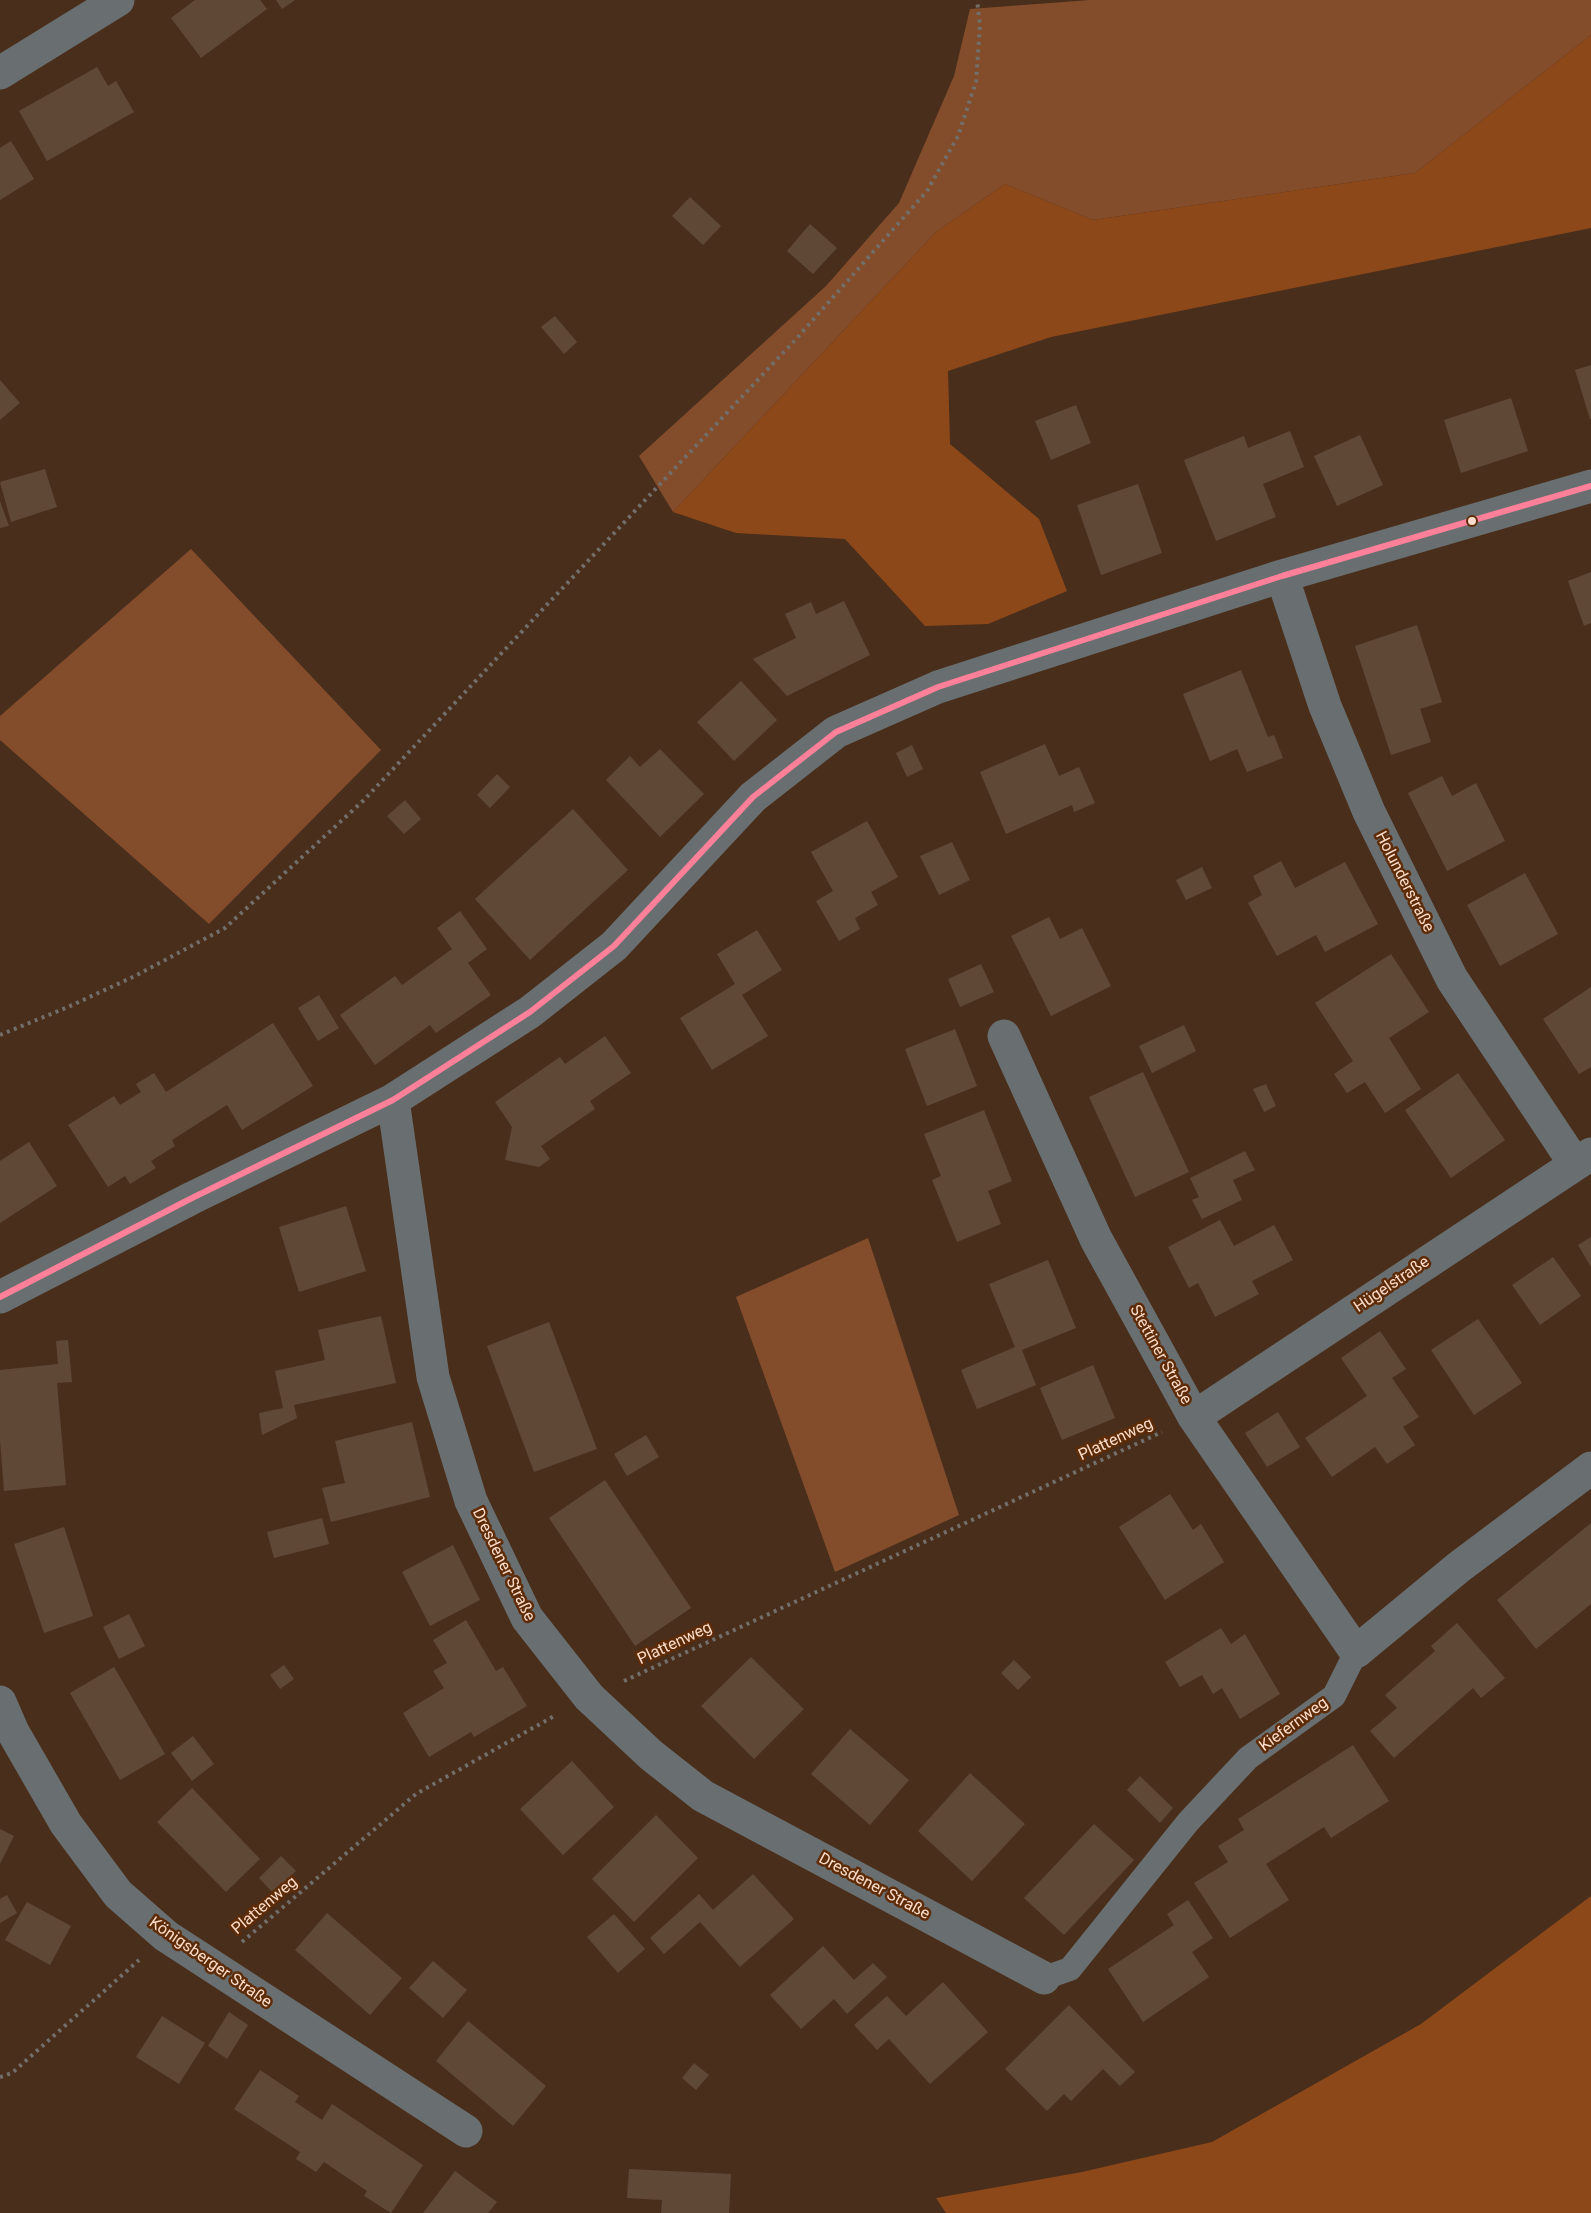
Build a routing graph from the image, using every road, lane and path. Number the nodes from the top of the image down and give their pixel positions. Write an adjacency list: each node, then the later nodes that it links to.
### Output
1 (118, 0): 3 (street)
2 (977, 0): 6 (path)
3 (0, 73)
4 (1591, 486): 5 (street)
5 (1282, 576): 8 (street); 9 (street, Holunderstraße)
6 (0, 1035)
7 (1004, 1036): 11 (street, Stettiner Straße)
8 (393, 1101): 10 (street); 14 (street, Dresdener Straße)
9 (1583, 1159): 11 (street, Hügelstraße)
10 (0, 1297)
11 (1194, 1417): 13 (street, Stettiner Straße); 14 (path, Plattenweg)
12 (1591, 1468): 13 (street, Kiefernweg)
13 (1356, 1652): 18 (lane, Kiefernweg)
14 (589, 1697): 17 (path, Plattenweg); 18 (street, Dresdener Straße)
15 (0, 1702): 16 (street, Königsberger Straße)
16 (166, 1936): 17 (street, Königsberger Straße); 19 (path)
17 (212, 1967): 20 (street, Königsberger Straße)
18 (1044, 1978)
19 (0, 2077)
20 (466, 2131)

